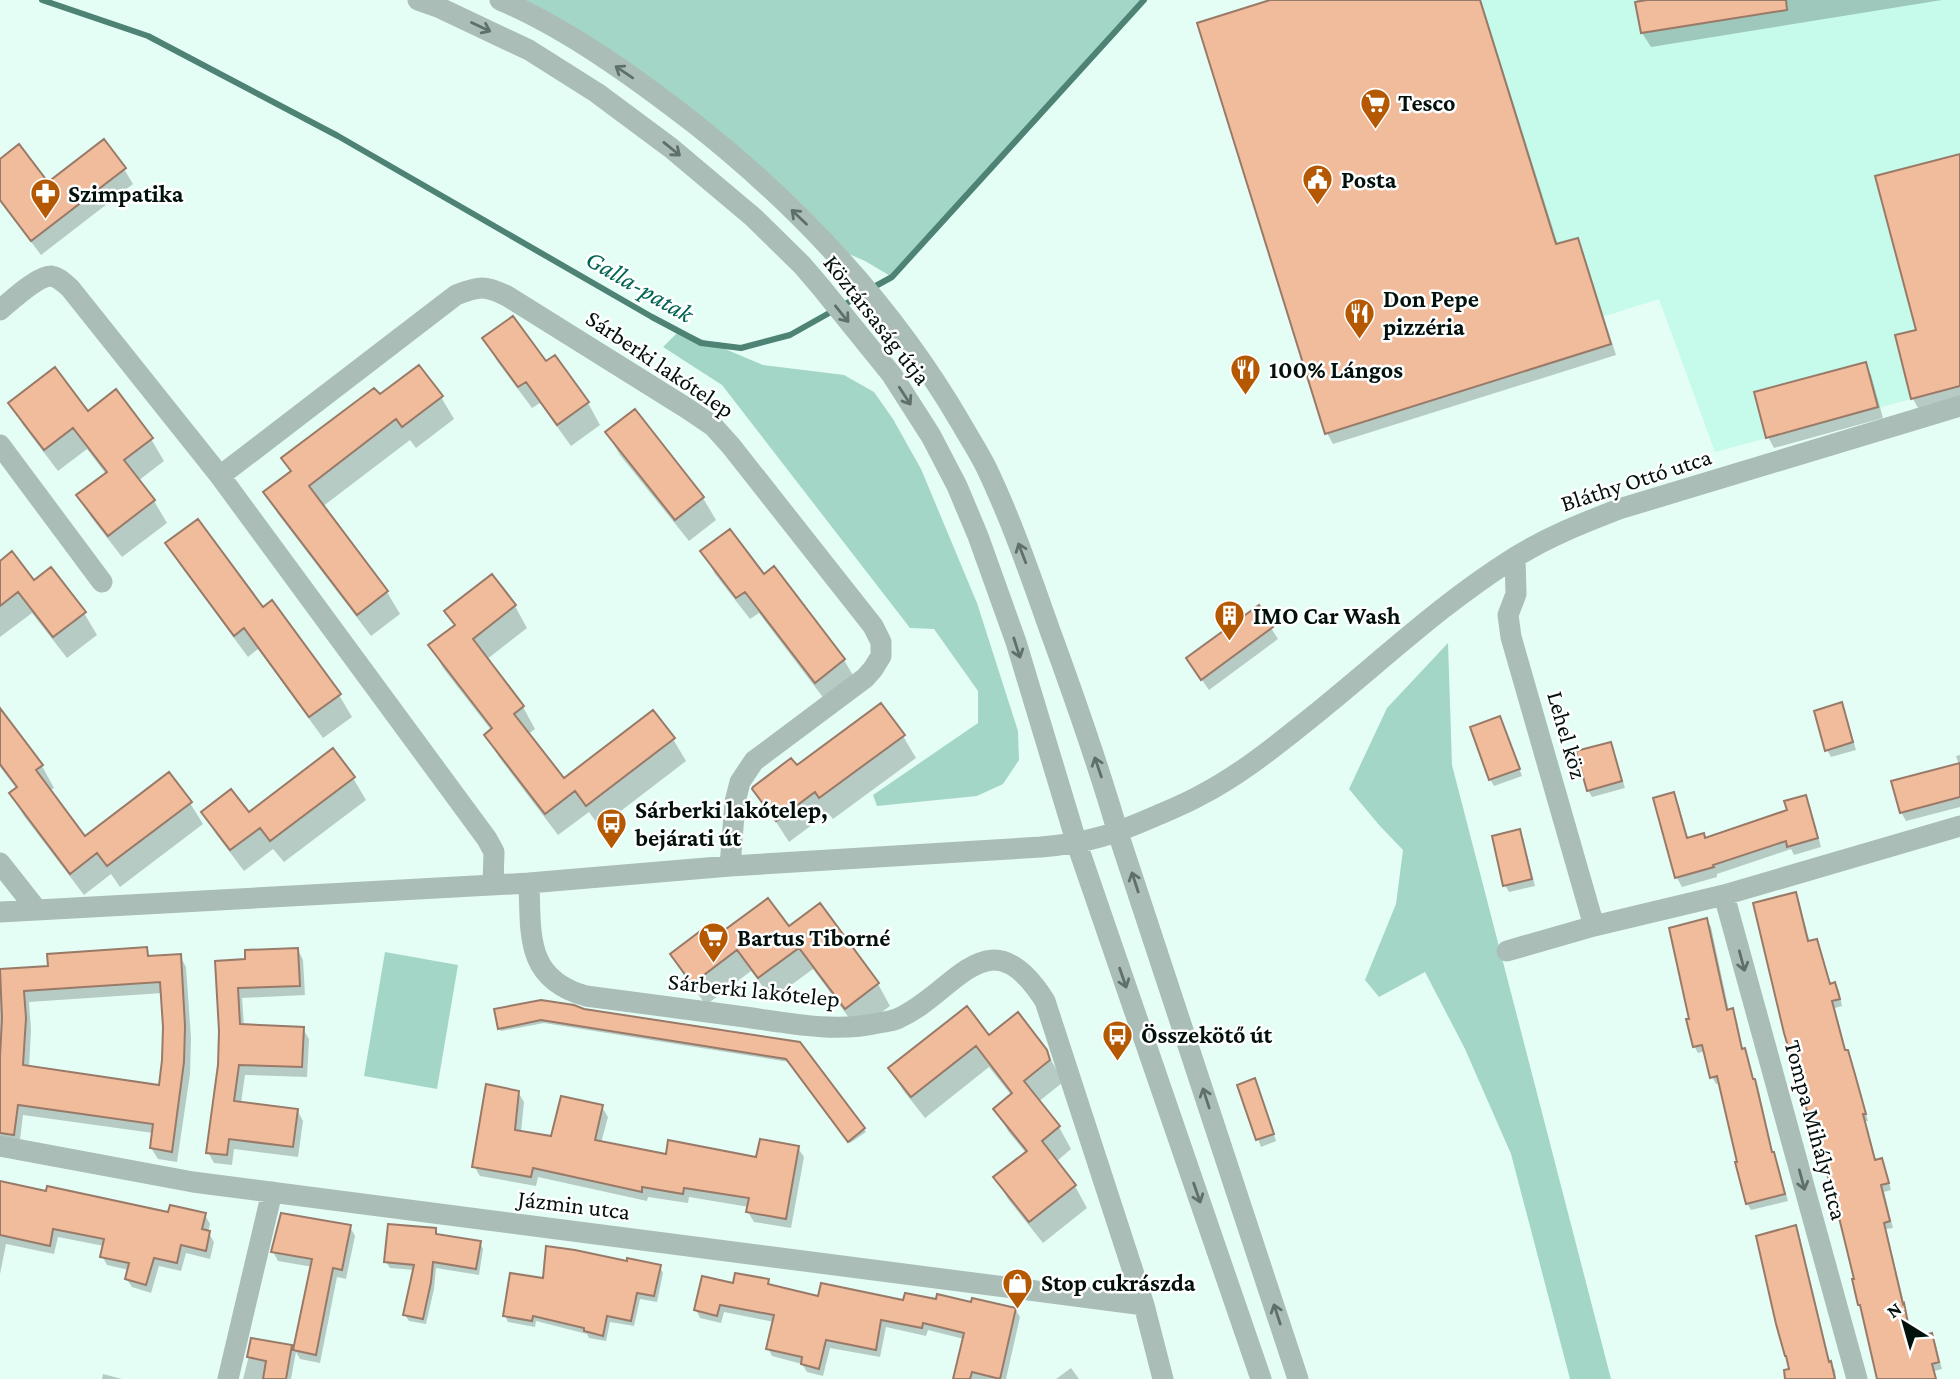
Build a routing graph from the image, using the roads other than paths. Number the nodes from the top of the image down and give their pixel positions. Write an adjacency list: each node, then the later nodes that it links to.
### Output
1 (418, 0): 11 (street, Köztársaság útja, one-way to 11)
2 (500, 0): 10 (street, Köztársaság útja, one-way to 2)
3 (0, 310): 6 (street)
4 (1960, 406): 7 (street, Bláthy Ottó utca)
5 (0, 445): 8 (street)
6 (220, 476): 13 (street, Sárberki lakótelep); 15 (street)
7 (1515, 557): 10 (street, Bláthy Ottó utca); 19 (street, Lehel köz)
8 (102, 582)
9 (1960, 826): 16 (street)
10 (1118, 833): 11 (street, Bláthy Ottó utca); 27 (street, one-way to 10)
11 (1077, 844): 13 (street, Bláthy Ottó utca); 26 (street, one-way to 26)
12 (0, 863): 17 (street)
13 (730, 866): 14 (street, Bláthy Ottó utca)
14 (529, 883): 15 (street, Bláthy Ottó utca); 23 (street, Sárberki lakótelep)
15 (493, 884): 17 (street, Bláthy Ottó utca)
16 (1724, 895): 19 (street); 28 (street, Tompa Mihály utca, one-way to 28)
17 (37, 910): 18 (street, Bláthy Ottó utca)
18 (0, 912)
19 (1594, 926): 20 (street)
20 (1507, 951)
21 (0, 1146): 22 (street, Jázmin utca)
22 (272, 1192): 23 (street, Jázmin utca); 24 (street)
23 (1144, 1306): 25 (street, Sárberki lakótelep)
24 (228, 1379)
25 (1163, 1379)
26 (1261, 1379)
27 (1298, 1379)
28 (1857, 1379)

